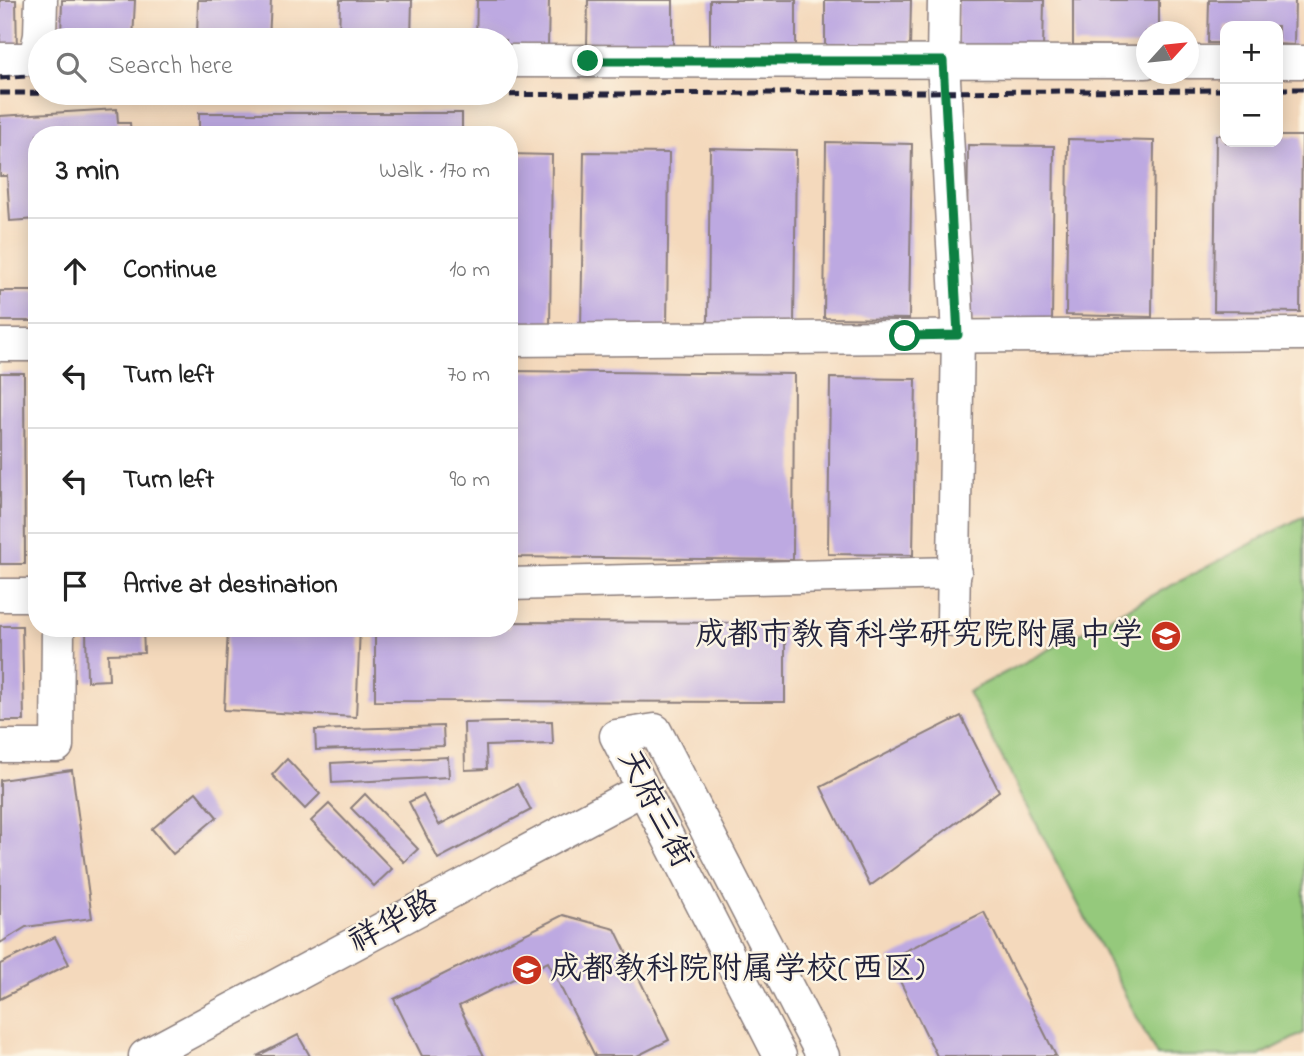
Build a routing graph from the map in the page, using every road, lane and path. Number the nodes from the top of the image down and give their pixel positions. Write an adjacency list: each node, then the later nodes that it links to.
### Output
1 (41, 0): 3 (street)
2 (944, 0): 7 (street)
3 (40, 28)
4 (28, 59): 5 (street)
5 (0, 60)
6 (518, 61): 7 (street)
7 (943, 61): 8 (street); 14 (street)
8 (1136, 62)
9 (1199, 62): 10 (street)
10 (1220, 62)
11 (1283, 62): 12 (street)
12 (1304, 62)
13 (1304, 334): 14 (street)
14 (958, 335): 15 (street); 18 (street)
15 (518, 340)
16 (0, 345): 17 (street)
17 (28, 345)
18 (955, 573): 19 (street); 22 (street)
19 (518, 584)
20 (28, 594): 21 (street)
21 (0, 595)
22 (953, 620)
23 (58, 637): 24 (street)
24 (0, 746)
25 (643, 789): 26 (street, 祥华路); 27 (street, 天府三街); 28 (street, 天府三街)
26 (145, 1056)
27 (780, 1056)
28 (824, 1056)

